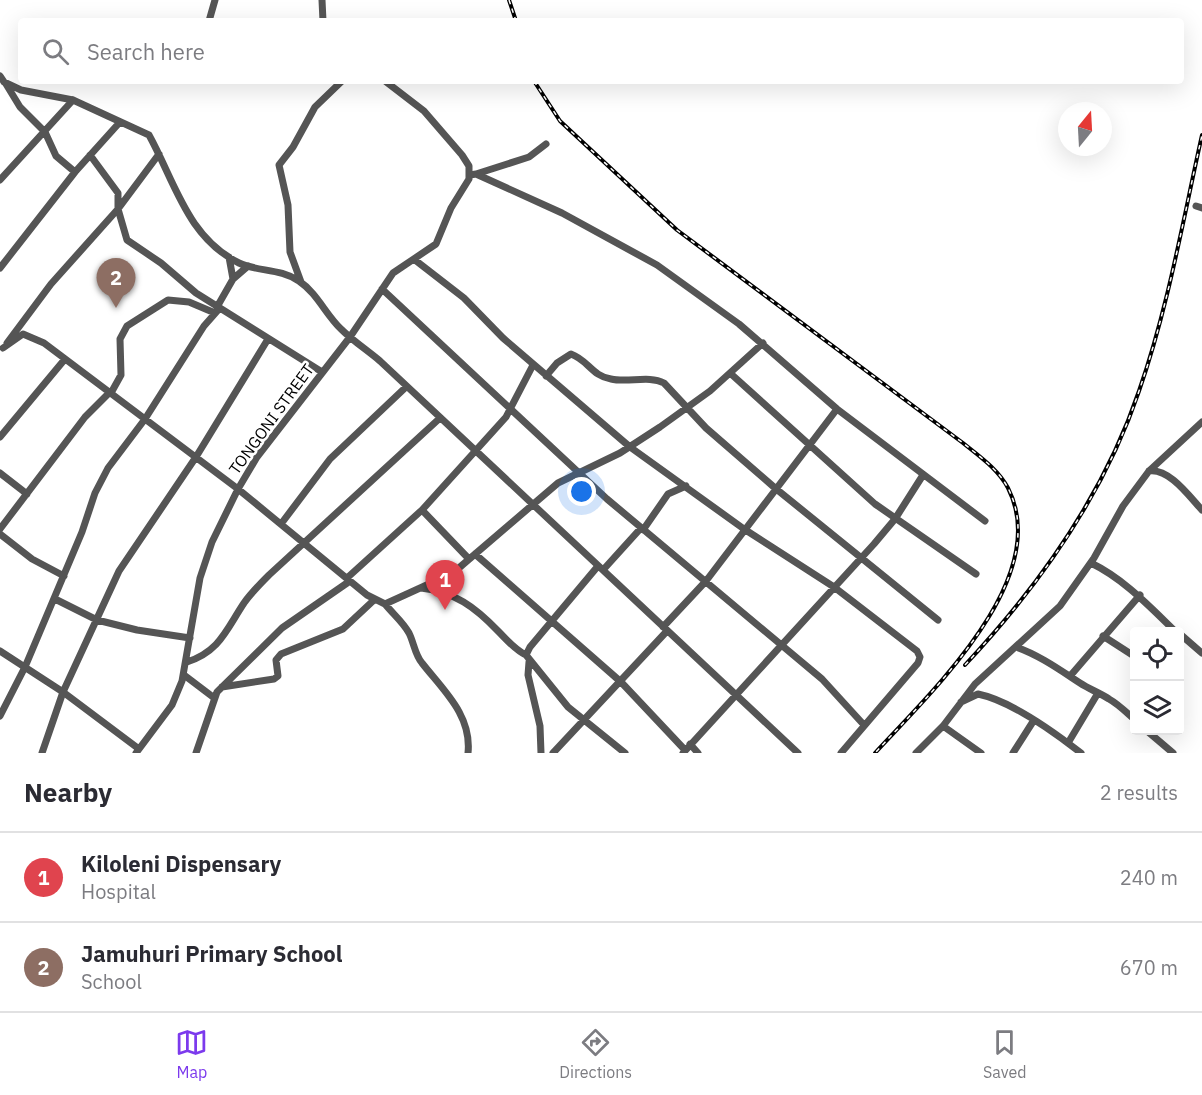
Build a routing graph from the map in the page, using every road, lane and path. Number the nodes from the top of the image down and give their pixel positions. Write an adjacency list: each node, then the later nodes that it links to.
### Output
1 (215, 0): 3 (street)
2 (322, 0): 4 (street)
3 (210, 18)
4 (323, 18)
5 (2, 79): 8 (street); 10 (street)
6 (339, 84): 23 (street)
7 (389, 84): 15 (street)
8 (73, 100): 9 (street); 10 (street)
9 (120, 122): 12 (street); 13 (street)
10 (45, 132): 14 (street); 16 (street)
11 (546, 144): 15 (street)
12 (90, 154): 14 (street); 17 (street)
13 (159, 154): 17 (street); 18 (street)
14 (75, 172): 21 (street)
15 (473, 175): 19 (street, TONGONI STREET); 28 (street)
16 (0, 180)
17 (118, 209): 25 (street); 29 (street)
18 (229, 257): 20 (street); 22 (street)
19 (415, 260): 24 (street, TONGONI STREET); 31 (street)
20 (248, 266): 22 (street); 23 (street)
21 (0, 268)
22 (233, 279): 25 (street)
23 (301, 282): 26 (street)
24 (382, 289): 26 (street, TONGONI STREET); 38 (street)
25 (217, 309): 27 (street); 36 (street); 41 (street)
26 (350, 338): 32 (street, TONGONI STREET); 35 (street)
27 (267, 339): 32 (street); 47 (street)
28 (763, 343): 33 (street); 39 (street)
29 (1, 350): 30 (street)
30 (65, 359): 36 (street); 43 (street)
31 (533, 364): 34 (street); 38 (street)
32 (321, 372): 54 (street, TONGONI STREET)
33 (730, 373): 37 (street); 44 (street)
34 (546, 376): 37 (street); 45 (street)
35 (406, 387): 40 (street); 61 (street)
36 (111, 392): 41 (street); 55 (street)
37 (686, 406): 45 (street); 53 (street)
38 (511, 410): 46 (street); 49 (street)
39 (837, 410): 44 (street); 51 (street)
40 (440, 418): 46 (street); 66 (street)
41 (145, 419): 47 (street); 72 (street)
42 (1202, 422): 48 (street)
43 (0, 437)
44 (809, 444): 53 (street); 59 (street)
45 (630, 447): 49 (street); 52 (street)
46 (475, 450): 56 (street); 57 (street)
47 (196, 457): 54 (street); 81 (street)
48 (1149, 471): 58 (street); 69 (street)
49 (578, 472): 56 (street); 63 (street)
50 (0, 473): 55 (street)
51 (923, 475): 59 (street); 60 (street)
52 (686, 486): 63 (street); 64 (street)
53 (775, 488): 64 (street); 68 (street)
54 (238, 489): 61 (street); 87 (street, TONGONI STREET)
55 (27, 494): 62 (street)
56 (534, 505): 67 (street); 70 (street)
57 (422, 510): 67 (street); 73 (street)
58 (1202, 510)
59 (895, 519): 68 (street); 71 (street)
60 (985, 521)
61 (281, 524): 66 (street)
62 (0, 529)
63 (642, 529): 70 (street); 74 (street)
64 (744, 529): 74 (street); 75 (street)
65 (0, 534): 72 (street)
66 (302, 543): 73 (street); 95 (street)
67 (472, 557): 76 (street); 83 (street)
68 (861, 557): 75 (street); 82 (street)
69 (1090, 563): 77 (street); 90 (street)
70 (600, 568): 83 (street); 85 (street)
71 (976, 574)
72 (64, 576): 78 (street)
73 (349, 579): 79 (street); 100 (street)
74 (706, 581): 85 (street); 89 (street)
75 (834, 587): 89 (street); 110 (street)
76 (419, 588): 80 (street); 94 (street)
77 (1140, 595): 84 (street); 86 (street)
78 (55, 599): 81 (street); 96 (street)
79 (374, 600): 80 (street); 100 (street)
80 (385, 604): 118 (street)
81 (97, 620): 87 (street); 101 (street)
82 (938, 620)
83 (551, 622): 94 (street); 99 (street)
84 (1170, 627)
85 (665, 629): 99 (street); 103 (street)
86 (1103, 636): 92 (street); 98 (street)
87 (190, 638): 95 (street, TONGONI STREET)
88 (1184, 639): 93 (street)
89 (782, 646): 103 (street); 110 (street)
90 (1016, 647): 98 (street); 105 (street)
91 (0, 651): 96 (street)
92 (1130, 653)
93 (1202, 653)
94 (528, 659): 108 (street); 119 (street)
95 (187, 662): 97 (street, TONGONI STREET)
96 (25, 668): 101 (street); 106 (street)
97 (184, 675): 104 (street); 115 (street, TONGONI STREET)
98 (1071, 675): 102 (street)
99 (621, 682): 108 (street); 114 (street)
100 (222, 687): 104 (street)
101 (63, 692): 115 (street); 116 (street)
102 (1098, 693): 107 (street); 113 (street)
103 (735, 696): 114 (street); 123 (street)
104 (213, 697): 117 (street)
105 (960, 703): 109 (street); 111 (street)
106 (0, 716)
107 (1130, 716)
108 (585, 720): 120 (street); 121 (street)
109 (1034, 720): 113 (street); 127 (street)
110 (864, 724): 124 (street)
111 (943, 726): 125 (street); 126 (street)
112 (1152, 735): 129 (street)
113 (1068, 743): 128 (street)
114 (686, 749): 122 (street)
115 (137, 751)
116 (42, 753)
117 (196, 753)
118 (468, 753)
119 (541, 753)
120 (553, 753)
121 (625, 753)
122 (698, 753)
123 (798, 753)
124 (841, 753)
125 (916, 753)
126 (981, 753)
127 (1013, 753)
128 (1081, 753)
129 (1173, 753)

